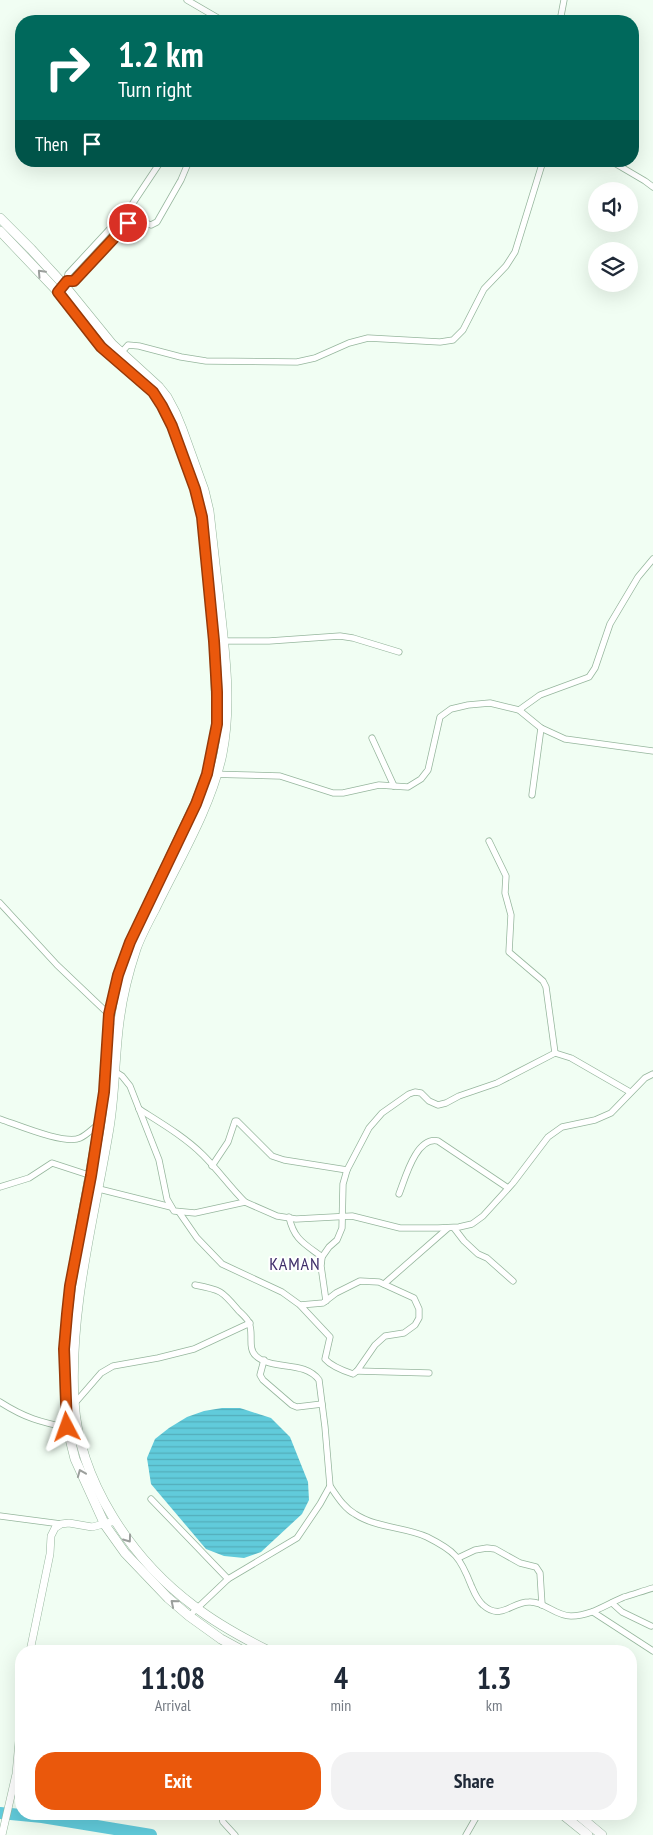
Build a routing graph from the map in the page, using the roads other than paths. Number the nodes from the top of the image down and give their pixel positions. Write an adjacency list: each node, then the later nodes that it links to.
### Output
1 (187, 0): 3 (street)
2 (564, 0): 4 (street)
3 (213, 15)
4 (561, 15)
5 (157, 167): 12 (street)
6 (186, 167): 12 (street)
7 (541, 167): 13 (street)
8 (622, 167): 9 (street)
9 (653, 187)
10 (0, 218): 12 (main road)
11 (0, 231): 12 (main road, one-way to 11)
12 (63, 286): 13 (main road)
13 (118, 356): 15 (main road)
14 (653, 559): 17 (street)
15 (219, 641): 16 (street); 21 (main road); 22 (main road)
16 (399, 652)
17 (519, 710): 18 (street); 23 (street)
18 (541, 728): 20 (street); 24 (street)
19 (372, 738): 23 (street)
20 (653, 751)
21 (207, 774): 22 (street); 27 (main road)
22 (217, 774): 23 (street); 28 (main road)
23 (394, 786)
24 (532, 795)
25 (489, 841): 29 (street)
26 (0, 904): 27 (street)
27 (109, 1014): 28 (street); 30 (main road)
28 (118, 1023): 31 (main road)
29 (556, 1053): 33 (street); 38 (street)
30 (105, 1066): 31 (street); 36 (main road)
31 (115, 1072): 34 (street); 40 (main road)
32 (653, 1074): 33 (street)
33 (630, 1092): 42 (street)
34 (139, 1109): 37 (street); 46 (street)
35 (0, 1119): 36 (street)
36 (100, 1124): 39 (main road)
37 (212, 1166): 38 (street); 45 (street)
38 (347, 1170): 49 (street)
39 (91, 1176): 40 (street); 41 (street); 63 (main road)
40 (101, 1178): 43 (main road)
41 (0, 1187)
42 (508, 1188): 44 (street); 50 (street)
43 (99, 1189): 46 (street); 63 (main road)
44 (399, 1194)
45 (245, 1202): 47 (street); 48 (street)
46 (171, 1207): 47 (street)
47 (179, 1212): 56 (street)
48 (289, 1217): 49 (street); 51 (street)
49 (343, 1217): 50 (street); 51 (street)
50 (451, 1228): 52 (street); 53 (street)
51 (322, 1257): 55 (street)
52 (513, 1281)
53 (384, 1284): 55 (street); 59 (street)
54 (195, 1285): 57 (street)
55 (326, 1301): 56 (street)
56 (300, 1305): 59 (street)
57 (250, 1323): 58 (street); 63 (street)
58 (264, 1360): 62 (street); 62 (street)
59 (357, 1371): 60 (street)
60 (428, 1373)
61 (0, 1402): 64 (street)
62 (322, 1404): 66 (street)
63 (70, 1405): 64 (main road); 65 (main road)
64 (67, 1427): 65 (street); 71 (main road, one-way to 64)
65 (78, 1429): 69 (main road)
66 (330, 1486): 72 (street); 73 (street)
67 (151, 1499): 73 (street)
68 (0, 1516): 70 (street)
69 (115, 1521): 71 (street); 77 (main road, one-way to 77)
70 (61, 1524): 71 (street); 81 (street)
71 (105, 1525): 79 (main road, one-way to 71)
72 (458, 1558): 76 (street); 76 (street)
73 (228, 1579): 77 (street)
74 (653, 1588): 75 (street)
75 (612, 1603): 78 (street); 80 (street)
76 (542, 1605): 78 (street)
77 (197, 1609): 79 (street); 83 (main road)
78 (593, 1612): 84 (street)
79 (189, 1616): 82 (main road)
80 (651, 1626)
81 (31, 1645)
82 (232, 1645)
83 (257, 1645)
84 (653, 1651)
85 (15, 1774): 90 (street)
86 (222, 1820): 91 (street)
87 (475, 1820): 92 (street)
88 (569, 1820): 93 (main road)
89 (584, 1820): 94 (main road)
90 (3, 1831)
91 (235, 1835)
92 (466, 1835)
93 (588, 1835)
94 (602, 1835)

